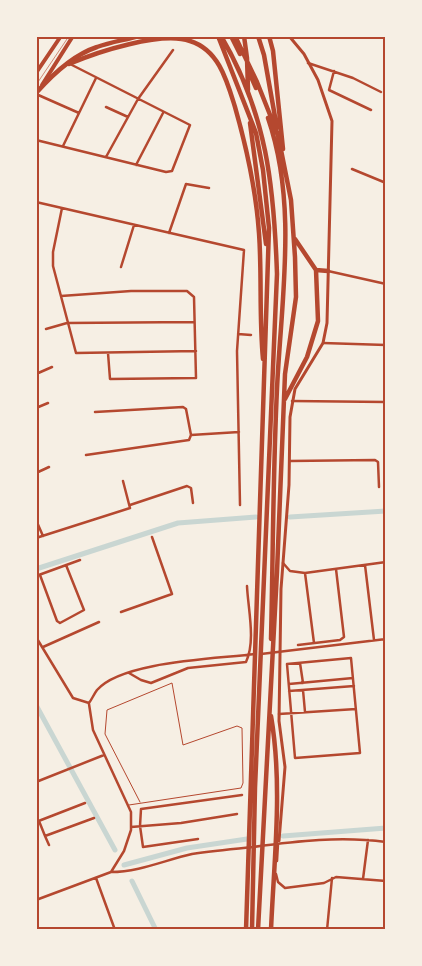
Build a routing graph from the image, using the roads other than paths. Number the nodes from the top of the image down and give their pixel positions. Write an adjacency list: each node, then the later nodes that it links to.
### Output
1 (61, 36): 14 (main road)
2 (73, 36): 17 (main road)
3 (219, 36): 38 (highway); 135 (highway)
4 (233, 36): 24 (highway); 104 (highway)
5 (244, 36): 38 (highway)
6 (258, 36): 24 (highway)
7 (269, 36): 29 (highway)
8 (289, 36): 11 (street)
9 (137, 37): 12 (highway)
10 (173, 50): 18 (street)
11 (308, 63): 13 (street); 41 (street)
12 (69, 64): 15 (street); 17 (highway); 55 (highway)
13 (334, 70): 16 (street); 20 (street)
14 (36, 73)
15 (96, 78): 18 (street); 22 (street)
16 (381, 92)
17 (37, 93): 22 (street)
18 (138, 99): 21 (street); 23 (street)
19 (106, 107): 23 (street)
20 (371, 110)
21 (164, 112): 28 (street); 28 (street)
22 (79, 113): 26 (street)
23 (128, 117): 27 (street)
24 (278, 135): 29 (highway)
25 (36, 140): 26 (street)
26 (63, 146): 27 (street)
27 (106, 157): 28 (street)
28 (136, 164)
29 (284, 166): 37 (highway)
30 (352, 169): 31 (street)
31 (386, 183)
32 (209, 188): 36 (street)
33 (36, 202): 34 (street)
34 (62, 208): 35 (street); 43 (street)
35 (134, 225): 36 (street); 39 (street)
36 (169, 233): 47 (street)
37 (294, 238): 40 (highway); 59 (highway)
38 (269, 260): 55 (highway)
39 (121, 266)
40 (316, 270): 41 (highway); 59 (highway)
41 (328, 271): 42 (street); 49 (street)
42 (386, 284)
43 (61, 296): 44 (street); 45 (street)
44 (194, 322): 45 (street); 51 (street)
45 (67, 323): 46 (street); 52 (street)
46 (46, 329)
47 (238, 334): 48 (street); 62 (street)
48 (251, 335)
49 (323, 343): 50 (street); 56 (street)
50 (386, 345)
51 (196, 351): 52 (street); 52 (street)
52 (108, 353)
53 (52, 367): 54 (street)
54 (36, 374)
55 (264, 378): 134 (highway)
56 (292, 401): 58 (street); 65 (street)
57 (48, 402): 60 (street)
58 (386, 402)
59 (283, 404): 136 (highway)
60 (36, 408)
61 (95, 412): 63 (street)
62 (239, 432): 63 (street); 72 (street)
63 (191, 435): 64 (street)
64 (86, 456)
65 (290, 461): 69 (street); 79 (street)
66 (49, 467): 67 (street)
67 (36, 473)
68 (123, 481): 71 (street)
69 (378, 487)
70 (193, 503): 71 (street)
71 (130, 504): 74 (street)
72 (240, 505)
73 (36, 520): 74 (street)
74 (43, 536): 76 (street)
75 (152, 537): 87 (street)
76 (36, 538)
77 (80, 560): 80 (street)
78 (386, 562): 81 (street)
79 (283, 563): 83 (street); 109 (street)
80 (66, 565): 84 (street); 84 (street)
81 (365, 565): 82 (street); 91 (street)
82 (336, 569): 83 (street); 92 (street)
83 (306, 573): 92 (street)
84 (40, 575): 85 (street)
85 (36, 576)
86 (246, 586): 97 (street)
87 (121, 612)
88 (99, 622): 94 (street)
89 (36, 637): 94 (street)
90 (385, 639): 91 (street); 95 (street)
91 (374, 640): 97 (street)
92 (314, 643): 93 (street)
93 (298, 645)
94 (43, 647): 105 (street)
95 (386, 659)
96 (300, 662): 98 (street); 99 (street); 100 (street)
97 (129, 673): 105 (street)
98 (353, 678): 99 (street); 101 (street)
99 (303, 683): 100 (street)
100 (289, 684): 103 (street)
101 (354, 686): 102 (street); 106 (street)
102 (303, 690): 103 (street); 107 (street)
103 (290, 691): 108 (street)
104 (268, 700): 136 (highway); 137 (highway)
105 (89, 703): 110 (street)
106 (356, 709): 107 (street); 108 (street)
107 (305, 712): 108 (street)
108 (291, 713): 109 (street)
109 (279, 714): 124 (street)
110 (104, 755): 111 (street); 115 (street)
111 (36, 782)
112 (242, 795): 119 (street)
113 (140, 802): 113 (lane); 115 (lane)
114 (86, 804): 118 (street)
115 (127, 805): 120 (street)
116 (237, 814): 119 (street)
117 (94, 818): 121 (street)
118 (38, 822): 121 (street)
119 (140, 826): 120 (street); 122 (street)
120 (131, 827): 127 (street)
121 (45, 836): 126 (street)
122 (198, 839)
123 (368, 840): 125 (street); 127 (street); 130 (street)
124 (279, 841): 129 (street)
125 (386, 842)
126 (49, 846)
127 (111, 872): 128 (street)
128 (96, 878): 132 (street); 133 (street)
129 (332, 878): 130 (street); 138 (street)
130 (363, 879): 131 (street)
131 (386, 881)
132 (36, 900)
133 (115, 930)
134 (246, 930)
135 (252, 930)
136 (260, 930)
137 (271, 930)
138 (327, 930)

